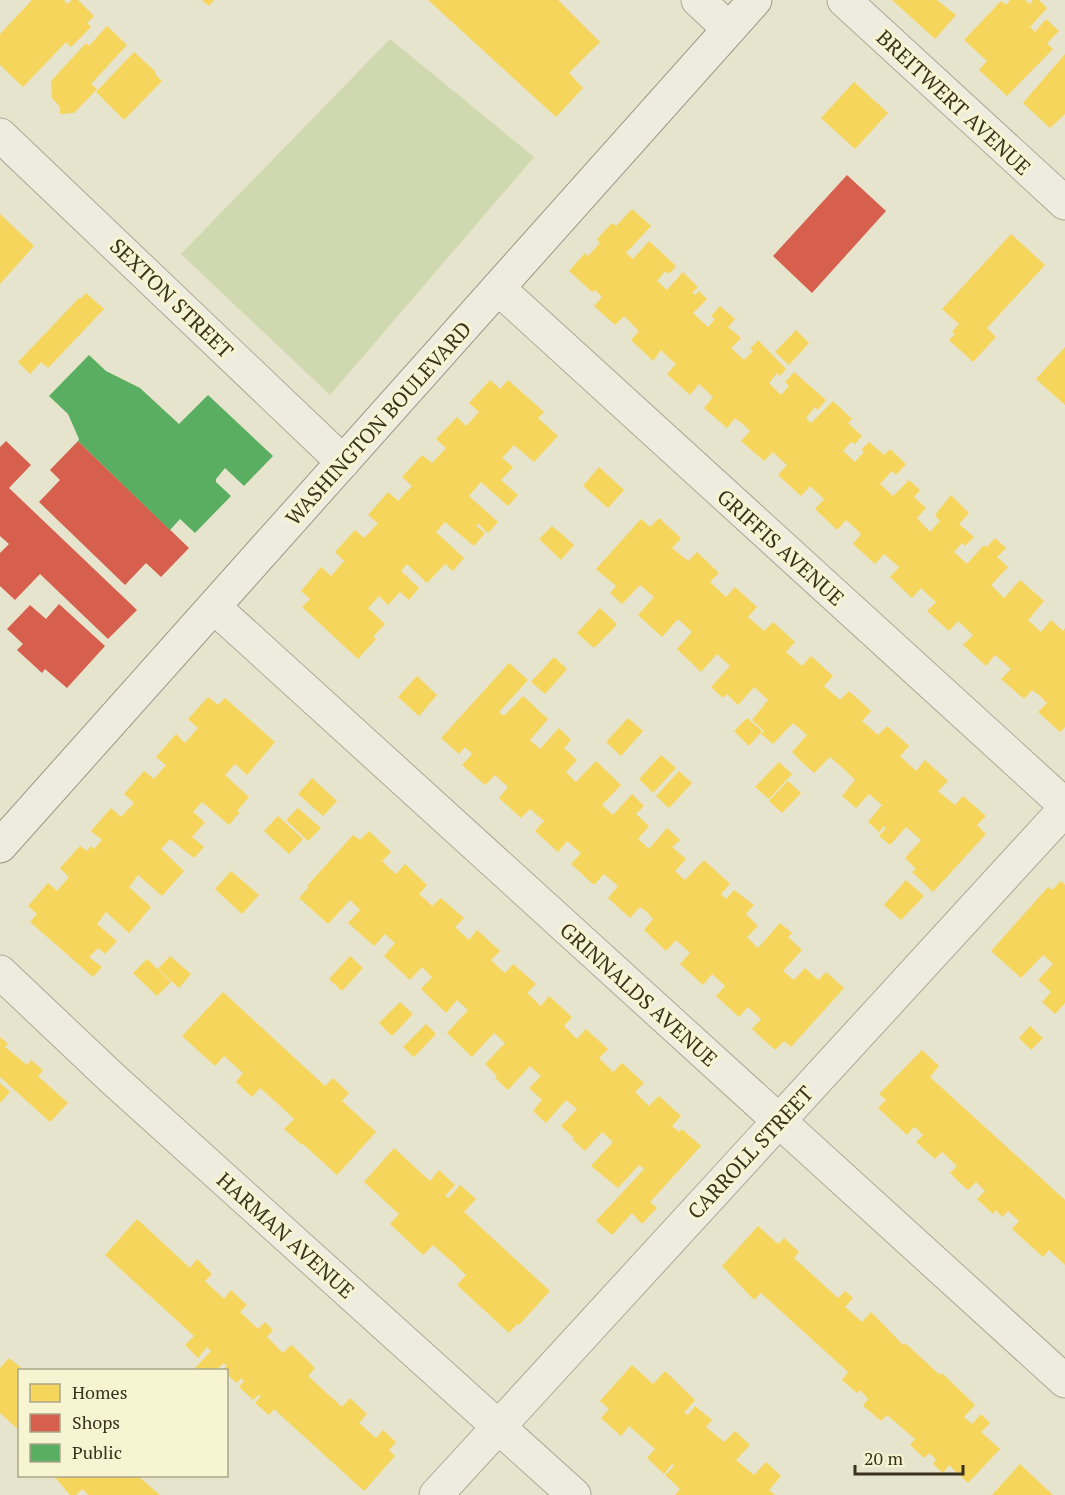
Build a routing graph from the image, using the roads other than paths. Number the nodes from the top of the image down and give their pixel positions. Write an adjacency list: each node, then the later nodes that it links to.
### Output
1 (698, 0): 4 (street)
2 (755, 0): 4 (street, WASHINGTON BOULEVARD)
3 (844, 0): 6 (street, BREITWERT AVENUE)
4 (729, 29): 7 (street, WASHINGTON BOULEVARD)
5 (0, 135): 8 (street, SEXTON STREET)
6 (1065, 203)
7 (498, 288): 8 (street, WASHINGTON BOULEVARD); 10 (street, GRIFFIS AVENUE)
8 (343, 462): 9 (street, WASHINGTON BOULEVARD)
9 (214, 607): 11 (street, WASHINGTON BOULEVARD); 13 (street, GRINNALDS AVENUE)
10 (1065, 807): 13 (street, CARROLL STREET)
11 (0, 846)
12 (0, 972): 15 (street, HARMAN AVENUE)
13 (779, 1121): 14 (street, GRINNALDS AVENUE); 15 (street, CARROLL STREET)
14 (1065, 1382)
15 (499, 1426): 16 (street, CARROLL STREET); 17 (street, HARMAN AVENUE)
16 (436, 1495)
17 (574, 1495)

